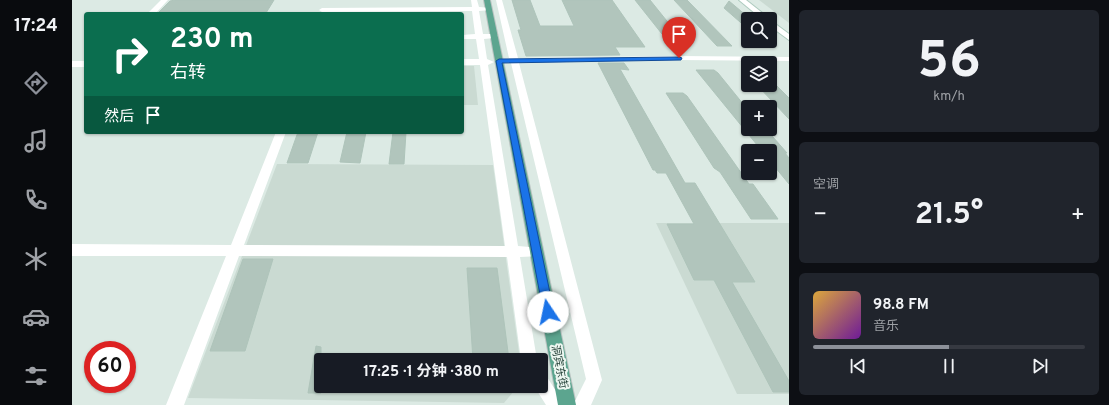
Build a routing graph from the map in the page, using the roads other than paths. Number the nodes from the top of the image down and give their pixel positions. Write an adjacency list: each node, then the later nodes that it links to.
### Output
1 (165, 0): 7 (street)
2 (499, 0): 15 (street)
3 (742, 0): 8 (street)
4 (488, 4): 5 (street); 10 (main road, 洞宾东街)
5 (475, 5): 6 (street); 12 (street)
6 (322, 10)
7 (153, 12)
8 (757, 12)
9 (777, 28): 13 (street)
10 (494, 36): 12 (street); 18 (main road, 洞宾东街)
11 (464, 37): 12 (street)
12 (480, 37): 17 (street)
13 (789, 38)
14 (789, 59): 15 (street)
15 (514, 61): 18 (street); 31 (street)
16 (464, 62): 17 (street)
17 (484, 62): 18 (street); 24 (street)
18 (499, 62): 25 (main road, 洞宾东街)
19 (72, 64): 20 (street)
20 (84, 64)
21 (280, 134): 23 (street)
22 (72, 250): 23 (street)
23 (235, 250): 24 (street); 28 (street)
24 (512, 252): 25 (street); 26 (street)
25 (536, 252): 30 (main road, 洞宾东街)
26 (528, 353)
27 (548, 393): 29 (street)
28 (175, 405)
29 (556, 405)
30 (567, 405)
31 (582, 405)

